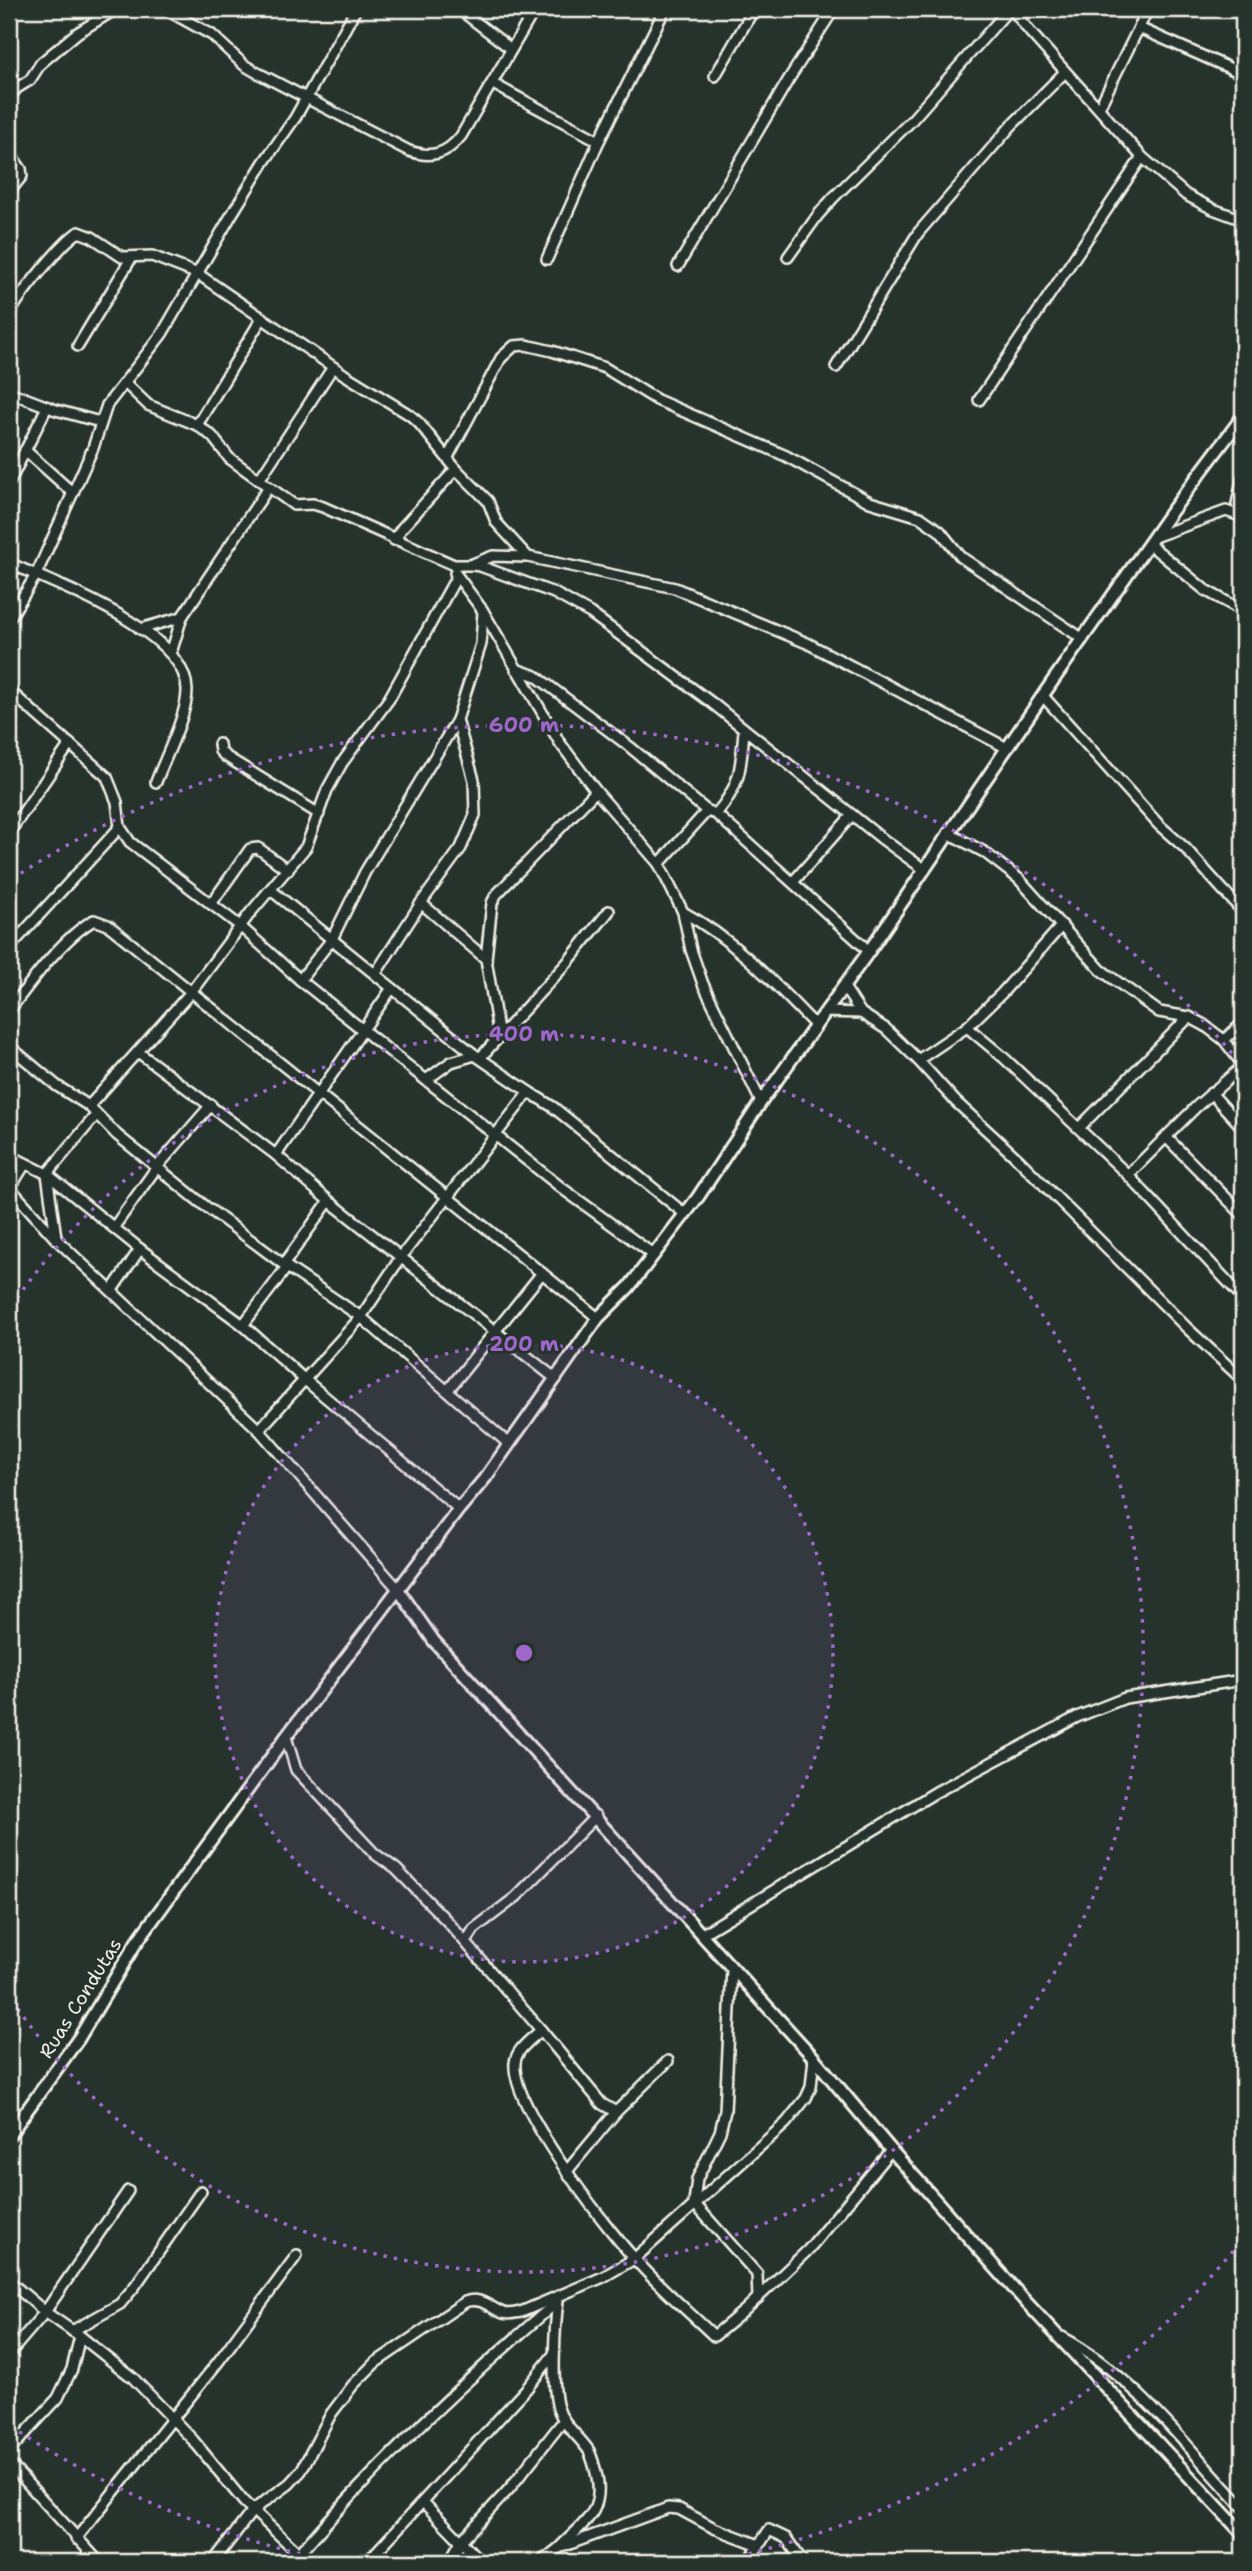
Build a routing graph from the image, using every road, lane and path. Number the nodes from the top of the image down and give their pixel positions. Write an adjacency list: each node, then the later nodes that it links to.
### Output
1 (116, 9): 17 (street)
2 (165, 9): 18 (street)
3 (356, 9): 18 (street)
4 (459, 9): 12 (street)
5 (535, 9): 12 (street)
6 (666, 9): 20 (street)
7 (754, 9): 15 (street)
8 (834, 9): 28 (street)
9 (1011, 9): 13 (street); 26 (street)
10 (1148, 9): 11 (street)
11 (1139, 28): 14 (street); 19 (street)
12 (511, 49): 16 (street)
13 (1065, 72): 19 (street); 35 (street)
14 (1243, 74)
15 (715, 76)
16 (493, 84): 18 (street); 20 (street)
17 (9, 99)
18 (306, 99): 29 (street)
19 (1099, 108): 22 (street)
20 (599, 141): 27 (street)
21 (9, 152): 23 (street)
22 (1142, 157): 24 (street); 38 (street)
23 (9, 192)
24 (1243, 220)
25 (132, 257): 29 (street); 30 (street); 33 (street)
26 (788, 257)
27 (547, 259)
28 (678, 266)
29 (198, 274): 32 (street); 36 (street)
30 (11, 305): 31 (street)
31 (9, 316)
32 (262, 318): 34 (street); 42 (street)
33 (78, 346)
34 (333, 367): 44 (street); 47 (street)
35 (836, 367)
36 (125, 383): 41 (street); 42 (street)
37 (9, 392): 39 (street)
38 (979, 400)
39 (47, 407): 41 (street); 43 (street)
40 (1243, 416): 53 (street, Ruas Condutas)
41 (100, 422): 50 (street)
42 (197, 425): 47 (street)
43 (25, 450): 48 (street); 50 (street)
44 (448, 457): 45 (street); 65 (street)
45 (456, 469): 52 (street); 54 (street)
46 (1243, 477): 51 (street)
47 (259, 480): 49 (street)
48 (9, 483)
49 (268, 488): 52 (street); 62 (street)
50 (73, 493): 58 (street)
51 (1241, 518): 53 (street)
52 (394, 540): 55 (street)
53 (1152, 540): 61 (street); 65 (street, Ruas Condutas)
54 (528, 557): 57 (street); 74 (street)
55 (448, 562): 57 (street); 59 (street)
56 (9, 563): 58 (street)
57 (470, 565): 71 (street)
58 (36, 575): 63 (street); 64 (street)
59 (457, 576): 60 (street); 78 (street)
60 (483, 611): 67 (street); 70 (street)
61 (1243, 611)
62 (182, 617): 64 (street); 66 (street)
63 (9, 619)
64 (140, 629): 66 (street)
65 (1083, 639): 69 (street, Ruas Condutas)
66 (171, 653): 75 (street)
67 (516, 669): 76 (street); 77 (street)
68 (10, 692): 72 (street)
69 (1043, 696): 74 (street, Ruas Condutas); 92 (street)
70 (457, 720): 88 (street); 95 (street)
71 (744, 730): 77 (street); 79 (street)
72 (71, 744): 80 (street); 81 (street)
73 (219, 744): 78 (street)
74 (1007, 748): 82 (street, Ruas Condutas)
75 (156, 782)
76 (596, 791): 83 (street); 98 (street)
77 (712, 812): 83 (street); 86 (street)
78 (318, 814): 84 (street)
79 (852, 815): 85 (street); 86 (street)
80 (120, 827): 89 (street); 96 (street)
81 (9, 833)
82 (948, 833): 85 (street, Ruas Condutas); 93 (street)
83 (659, 864): 91 (street)
84 (288, 870): 87 (street); 89 (street)
85 (925, 870): 97 (street, Ruas Condutas)
86 (793, 882): 97 (street)
87 (271, 890): 94 (street); 95 (street)
88 (422, 903): 98 (street); 99 (street)
89 (211, 904): 94 (street)
90 (609, 911): 112 (street)
91 (683, 912): 109 (street); 123 (street)
92 (1243, 912)
93 (1062, 925): 107 (street); 110 (street)
94 (240, 926): 100 (street); 103 (street)
95 (332, 939): 99 (street); 100 (street)
96 (9, 947)
97 (869, 951): 101 (street, Ruas Condutas)
98 (486, 959): 112 (street)
99 (376, 973): 102 (street)
100 (300, 980): 111 (street)
101 (844, 986): 105 (street, Ruas Condutas); 106 (street)
102 (392, 988): 111 (street); 116 (street)
103 (191, 992): 104 (street); 115 (street); 122 (street)
104 (9, 1011)
105 (825, 1012): 106 (street); 109 (street, Ruas Condutas)
106 (861, 1013): 117 (street)
107 (1189, 1017): 113 (street); 127 (street)
108 (1243, 1023): 113 (street)
109 (816, 1026): 123 (street, Ruas Condutas)
110 (967, 1027): 117 (street); 127 (street)
111 (363, 1030): 119 (street); 122 (street)
112 (499, 1037): 116 (street)
113 (1224, 1040): 118 (street)
114 (9, 1046): 125 (street)
115 (138, 1052): 124 (street); 125 (street)
116 (478, 1056): 119 (street); 120 (street)
117 (918, 1060): 157 (street)
118 (1243, 1066): 121 (street)
119 (426, 1080): 129 (street)
120 (529, 1092): 129 (street); 140 (street)
121 (1211, 1093): 128 (street); 130 (street)
122 (317, 1094): 132 (street); 138 (street)
123 (761, 1102): 140 (street, Ruas Condutas)
124 (211, 1105): 132 (street); 134 (street)
125 (89, 1106): 126 (street)
126 (96, 1115): 134 (street); 135 (street)
127 (1079, 1128): 136 (street)
128 (1243, 1128)
129 (495, 1133): 138 (street); 145 (street)
130 (1167, 1138): 136 (street); 141 (street)
131 (9, 1155): 133 (street)
132 (276, 1155): 139 (street)
133 (25, 1164): 135 (street); 137 (street)
134 (157, 1167): 142 (street); 147 (street)
135 (47, 1174): 142 (street); 143 (street)
136 (1128, 1175): 150 (street)
137 (9, 1187): 143 (street)
138 (447, 1196): 146 (street); 148 (street)
139 (329, 1201): 146 (street); 147 (street)
140 (685, 1214): 145 (street, Ruas Condutas)
141 (1243, 1215)
142 (114, 1227): 144 (street)
143 (56, 1239): 149 (street)
144 (140, 1249): 149 (street); 153 (street)
145 (654, 1255): 152 (street, Ruas Condutas)
146 (401, 1256): 151 (street); 154 (street)
147 (285, 1265): 151 (street); 153 (street)
148 (542, 1273): 152 (street); 154 (street)
149 (112, 1290): 159 (street)
150 (1243, 1298)
151 (361, 1317): 156 (street); 158 (street)
152 (598, 1318): 155 (street, Ruas Condutas)
153 (243, 1325): 156 (street)
154 (495, 1331): 155 (street); 158 (street)
155 (556, 1379): 160 (street, Ruas Condutas)
156 (305, 1380): 159 (street); 161 (street)
157 (1243, 1380)
158 (448, 1390): 160 (street)
159 (259, 1430): 162 (street)
160 (509, 1444): 161 (street, Ruas Condutas)
161 (459, 1509): 162 (street, Ruas Condutas)
162 (398, 1589): 164 (street, Ruas Condutas); 165 (street)
163 (1243, 1680): 166 (street)
164 (286, 1737): 167 (street); 173 (street, Ruas Condutas)
165 (596, 1816): 166 (street); 167 (street)
166 (702, 1934): 168 (street)
167 (466, 1942): 169 (street)
168 (732, 1968): 170 (street); 178 (street)
169 (541, 2030): 172 (street); 175 (street)
170 (814, 2058): 174 (street); 178 (street)
171 (668, 2061): 172 (street)
172 (616, 2112): 175 (street)
173 (9, 2135)
174 (891, 2150): 183 (street); 186 (street)
175 (566, 2171): 180 (street)
176 (128, 2191): 184 (street)
177 (201, 2191): 185 (street)
178 (694, 2203): 180 (street); 183 (street)
179 (297, 2255): 189 (street)
180 (634, 2259): 182 (street); 183 (street)
181 (9, 2281): 184 (street)
182 (560, 2297): 188 (street); 195 (street); 201 (street)
183 (758, 2298)
184 (45, 2312): 185 (street); 187 (street)
185 (76, 2334): 189 (street); 191 (street)
186 (1057, 2335): 194 (street); 196 (street)
187 (9, 2354)
188 (554, 2354): 190 (street); 193 (street)
189 (173, 2419): 195 (street); 197 (street)
190 (564, 2420): 198 (street); 200 (street)
191 (9, 2451)
192 (9, 2463): 197 (street)
193 (422, 2502): 198 (street); 207 (street)
194 (1243, 2507)
195 (253, 2510): 201 (street); 204 (street)
196 (1243, 2534)
197 (76, 2539): 203 (street)
198 (461, 2541): 208 (street); 209 (street)
199 (759, 2545): 200 (street); 202 (street); 211 (street)
200 (559, 2548): 210 (street)
201 (299, 2553): 205 (street); 206 (street)
202 (804, 2561)
203 (99, 2562)
204 (213, 2562)
205 (292, 2562)
206 (308, 2562)
207 (367, 2562)
208 (449, 2562)
209 (481, 2562)
210 (541, 2562)
211 (748, 2562)

